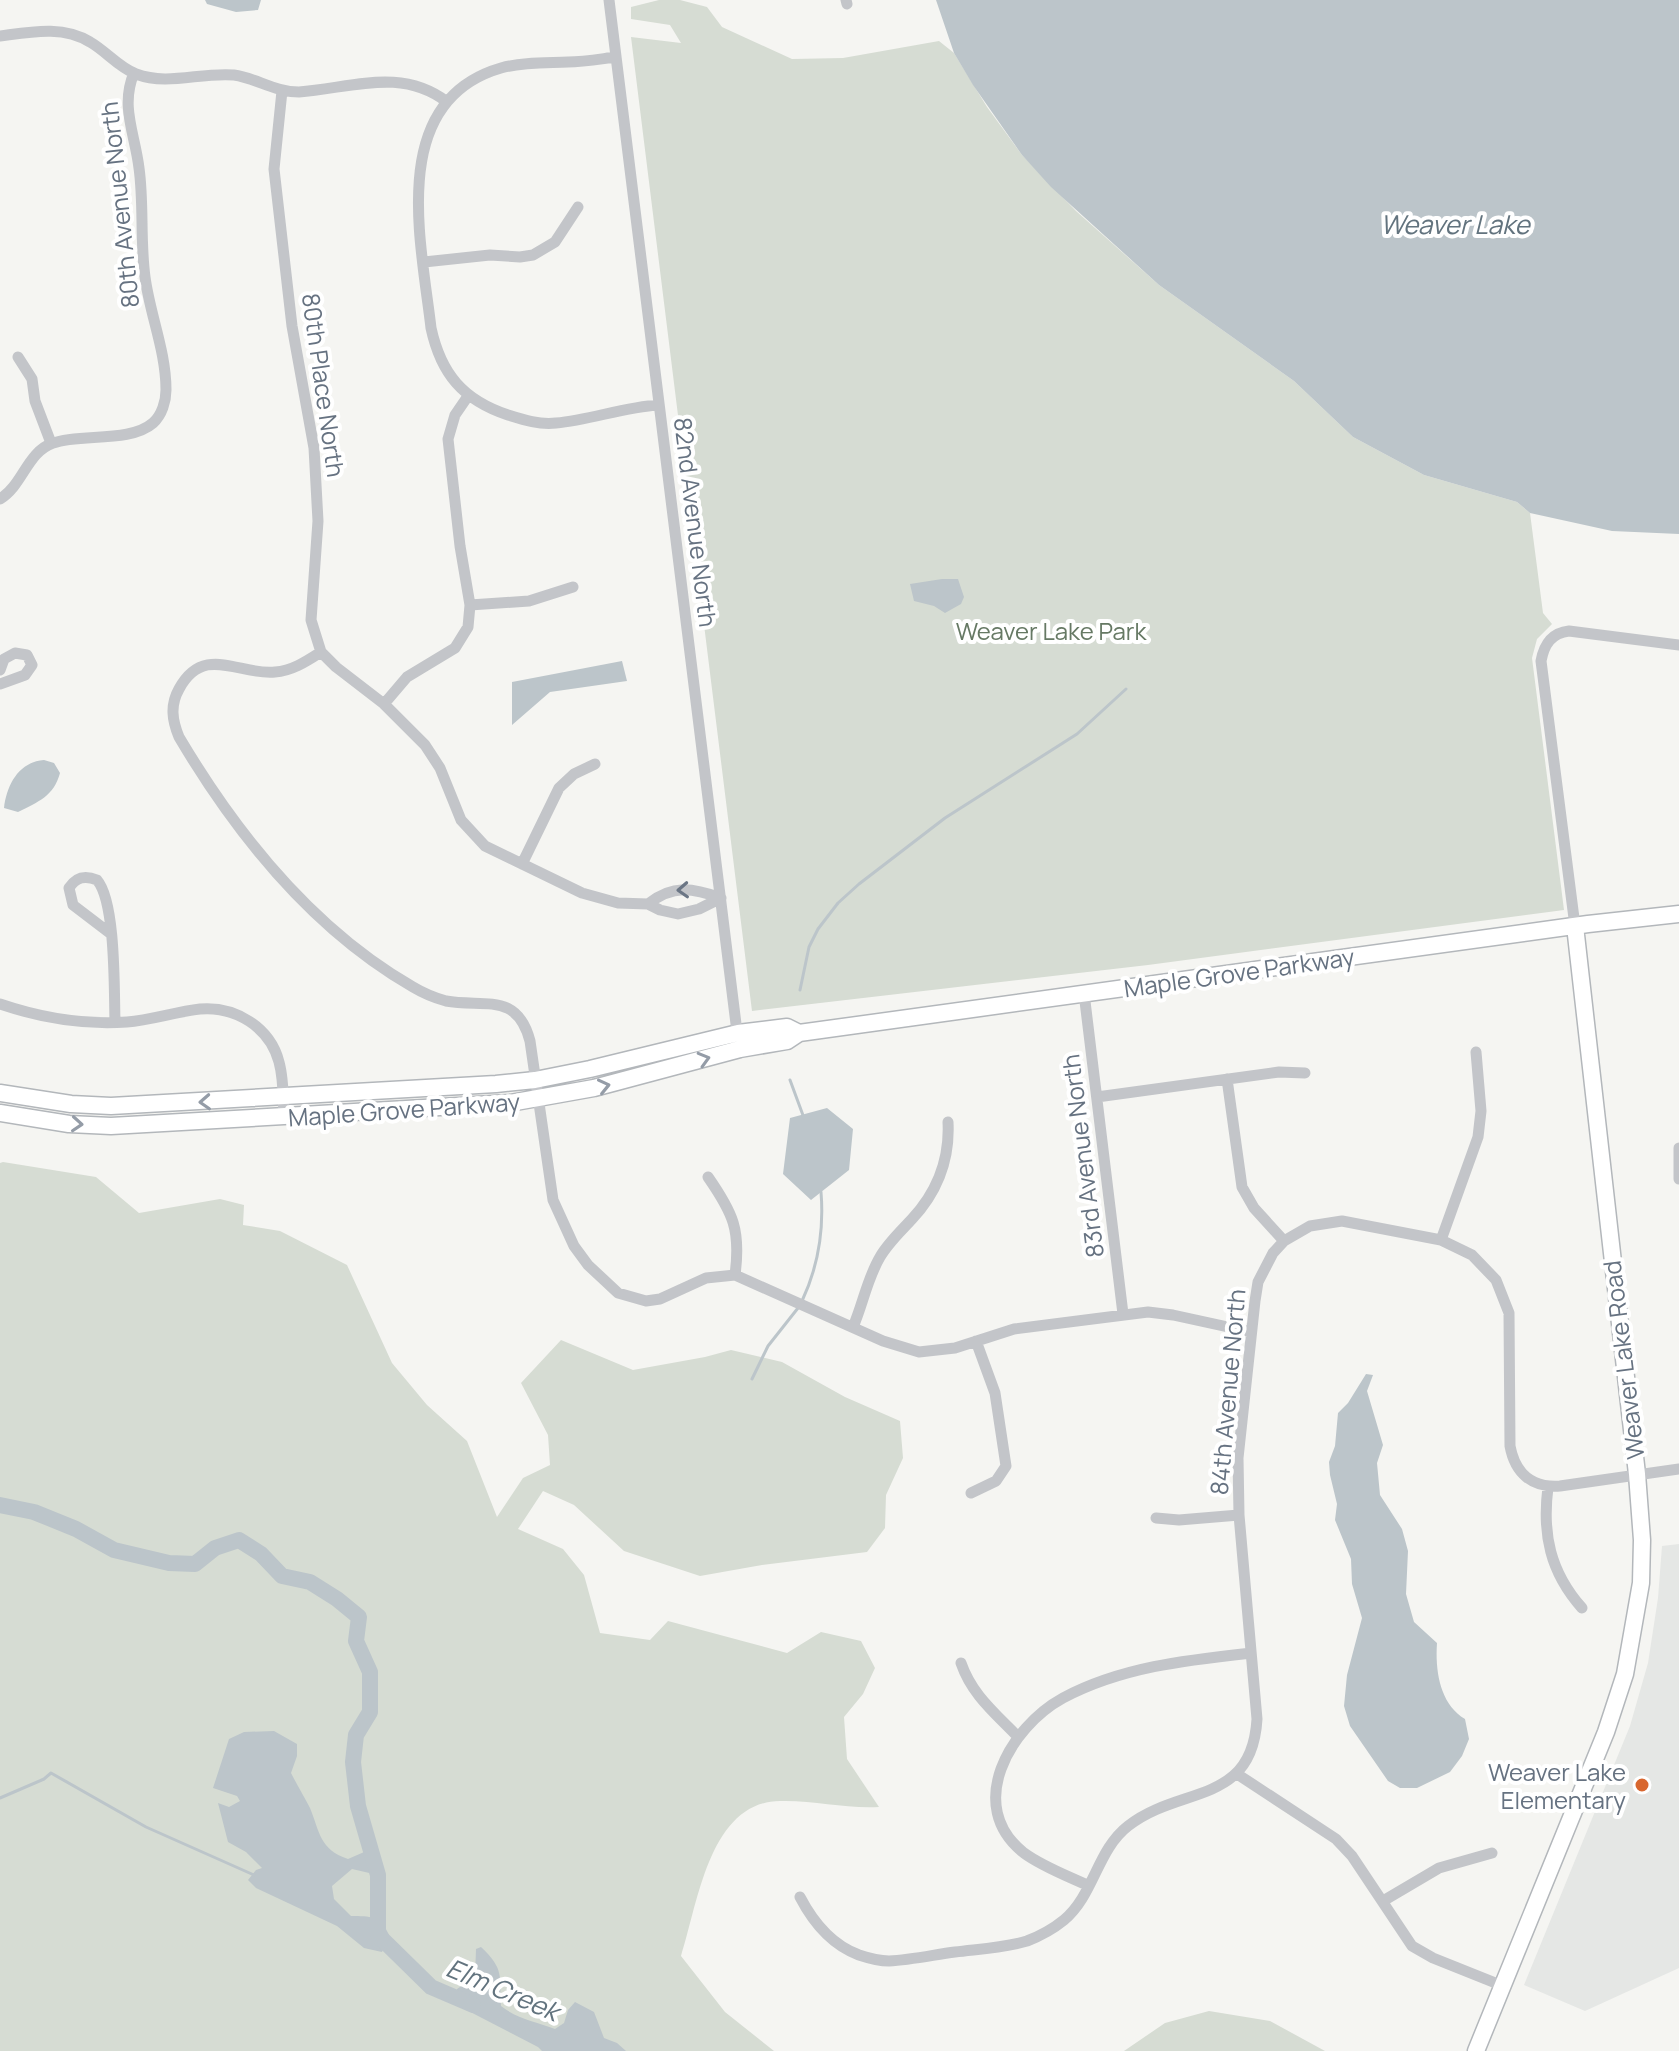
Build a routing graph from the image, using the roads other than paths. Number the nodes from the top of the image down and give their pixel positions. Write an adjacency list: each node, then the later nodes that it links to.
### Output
1 (609, 0): 3 (street, 82nd Avenue North)
2 (0, 36): 4 (street)
3 (616, 57): 6 (street); 11 (street, 82nd Avenue North)
4 (134, 73): 5 (street); 12 (street, 80th Avenue North)
5 (282, 91): 6 (street); 17 (street, 80th Place North)
6 (447, 102): 8 (street)
7 (578, 207): 8 (street)
8 (424, 262): 10 (street)
9 (18, 357): 12 (street)
10 (468, 396): 11 (street); 15 (street)
11 (659, 405): 23 (street, 82nd Avenue North)
12 (51, 443): 13 (street)
13 (0, 499)
14 (573, 587): 15 (street)
15 (470, 605): 20 (street)
16 (1679, 645): 26 (street, Weaver Lake Road)
17 (321, 652): 20 (street); 35 (street)
18 (0, 670): 19 (street)
19 (0, 684)
20 (384, 704): 22 (street)
21 (595, 764): 22 (street)
22 (522, 864): 24 (street)
23 (721, 898): 24 (street); 24 (street, one-way to 24); 31 (street, 82nd Avenue North)
24 (648, 904)
25 (1679, 914): 26 (main road, Maple Grove Parkway)
26 (1575, 926): 28 (main road, Maple Grove Parkway); 54 (main road, Weaver Lake Road)
27 (111, 934): 27 (street); 30 (street)
28 (1084, 993): 31 (main road, Maple Grove Parkway); 38 (street, 83rd Avenue North)
29 (0, 1004): 30 (street)
30 (115, 1022): 37 (street)
31 (739, 1041): 35 (main road, Maple Grove Parkway); 39 (main road, Maple Grove Parkway, one-way to 31)
32 (1476, 1052): 46 (street)
33 (1305, 1073): 34 (street)
34 (1227, 1079): 38 (street); 47 (street)
35 (535, 1080): 37 (main road, Maple Grove Parkway); 39 (street)
36 (0, 1093): 37 (main road, Maple Grove Parkway, one-way to 36)
37 (283, 1097): 41 (street)
38 (1097, 1097): 49 (street, 83rd Avenue North)
39 (538, 1098): 41 (main road, Maple Grove Parkway); 48 (street)
40 (0, 1113): 41 (main road, Maple Grove Parkway, one-way to 41)
41 (284, 1117)
42 (948, 1122): 50 (street)
43 (1679, 1148): 45 (street)
44 (708, 1177): 48 (street)
45 (1679, 1179)
46 (1441, 1240): 47 (street); 55 (street)
47 (1284, 1241): 51 (street, 84th Avenue North)
48 (735, 1275): 50 (street)
49 (1123, 1314): 51 (street); 52 (street)
50 (853, 1327): 52 (street)
51 (1251, 1332): 57 (street, 84th Avenue North)
52 (976, 1341): 56 (street)
53 (1679, 1469): 54 (street)
54 (1637, 1474): 55 (street); 68 (main road, Weaver Lake Road)
55 (1548, 1487): 59 (street)
56 (971, 1493)
57 (1239, 1515): 58 (street); 60 (street, 84th Avenue North)
58 (1156, 1518)
59 (1582, 1608)
60 (1251, 1653): 62 (street); 63 (street, 84th Avenue North)
61 (961, 1663): 62 (street)
62 (1018, 1737): 65 (street)
63 (1237, 1774): 65 (street); 67 (street)
64 (1492, 1853): 67 (street)
65 (1089, 1886): 66 (street)
66 (800, 1897)
67 (1383, 1901): 68 (street)
68 (1503, 1986): 69 (main road, Weaver Lake Road)
69 (1476, 2051)

